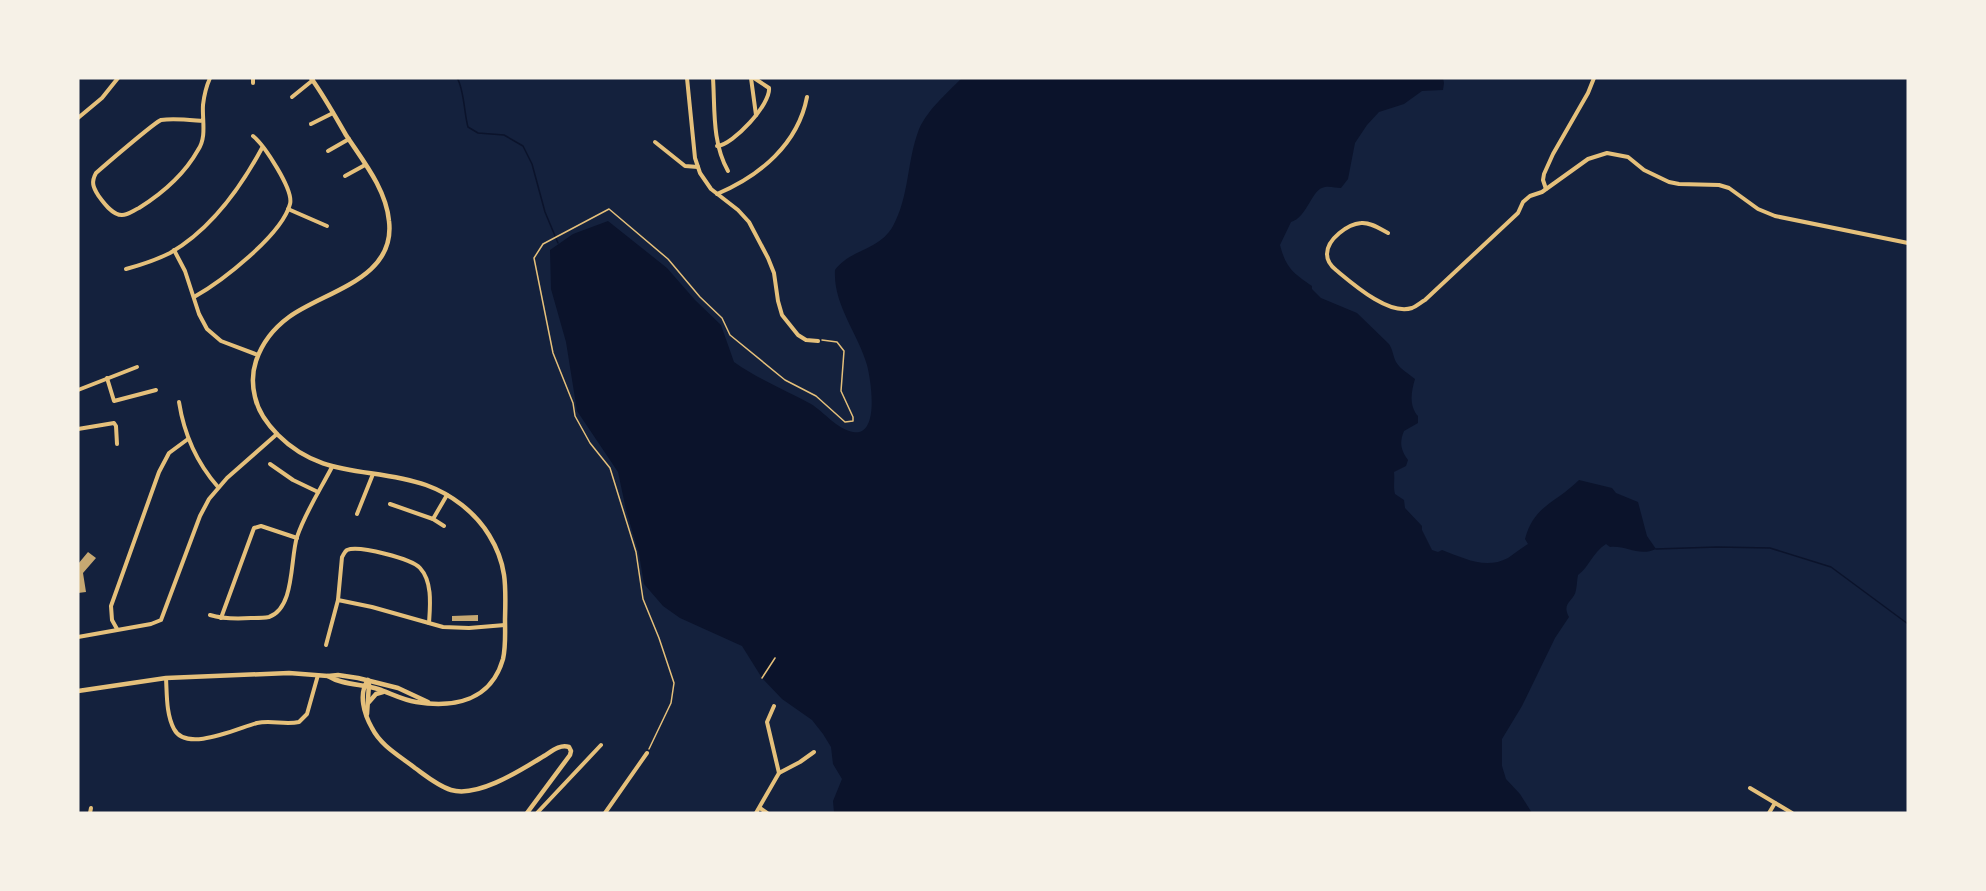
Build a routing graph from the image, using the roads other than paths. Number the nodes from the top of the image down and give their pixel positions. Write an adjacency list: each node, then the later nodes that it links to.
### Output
1 (118, 78): 12 (street)
2 (210, 78): 13 (street)
3 (687, 78): 22 (street)
4 (713, 78): 18 (street)
5 (753, 78): 11 (street); 11 (street)
6 (1594, 78): 25 (street)
7 (312, 79): 8 (street); 10 (street)
8 (292, 97)
9 (807, 97): 26 (street)
10 (333, 113): 14 (street); 16 (street)
11 (756, 115): 18 (street)
12 (78, 118)
13 (203, 120): 13 (street)
14 (312, 124)
15 (253, 136): 19 (street)
16 (349, 139): 20 (street); 21 (street)
17 (655, 142): 22 (street)
18 (717, 146): 23 (street)
19 (263, 147): 27 (street); 31 (street)
20 (328, 151)
21 (365, 165): 24 (street); 35 (street)
22 (698, 167): 26 (street)
23 (728, 171)
24 (345, 176)
25 (1546, 189): 29 (street); 30 (street)
26 (716, 194): 34 (street)
27 (288, 209): 28 (street); 33 (street)
28 (327, 225)
29 (1388, 233)
30 (1908, 243)
31 (174, 250): 32 (street); 33 (street)
32 (126, 269)
33 (194, 297): 35 (street)
34 (818, 341)
35 (258, 355): 42 (street)
36 (137, 367): 37 (street)
37 (107, 378): 38 (street); 39 (street)
38 (78, 390)
39 (156, 390)
40 (179, 402): 43 (street)
41 (78, 429): 44 (street)
42 (277, 434): 46 (street); 48 (street)
43 (188, 439): 48 (street); 61 (street)
44 (117, 444)
45 (270, 464): 49 (street)
46 (332, 467): 47 (street); 49 (street)
47 (373, 474): 50 (street); 52 (street)
48 (218, 488): 61 (street)
49 (318, 492): 55 (street)
50 (447, 495): 53 (street); 60 (street)
51 (390, 504): 53 (street)
52 (357, 514)
53 (434, 519): 54 (street)
54 (444, 526)
55 (297, 538): 58 (street); 58 (street)
56 (338, 600): 59 (street); 59 (street); 63 (street)
57 (210, 615): 58 (street)
58 (221, 618)
59 (429, 623): 60 (street)
60 (505, 625): 72 (street)
61 (117, 630): 62 (street)
62 (78, 637)
63 (326, 645)
64 (318, 675): 65 (street); 66 (street); 66 (street)
65 (328, 676): 67 (street); 68 (street)
66 (166, 678): 69 (street)
67 (368, 680): 68 (street); 72 (street)
68 (367, 686): 70 (street); 71 (street); 74 (street)
69 (78, 691)
70 (385, 691): 71 (street); 72 (street)
71 (369, 702): 74 (street)
72 (428, 702)
73 (774, 706): 78 (street)
74 (367, 717): 83 (street)
75 (601, 745): 84 (street)
76 (814, 752): 78 (street)
77 (647, 753): 85 (street)
78 (779, 773): 81 (street)
79 (1750, 788): 80 (street)
80 (1775, 803): 82 (street); 88 (street)
81 (760, 808): 86 (street); 87 (street)
82 (1784, 811): 89 (street)
83 (527, 813)
84 (537, 813)
85 (605, 813)
86 (756, 813)
87 (767, 813)
88 (1769, 813)
89 (1792, 813)

